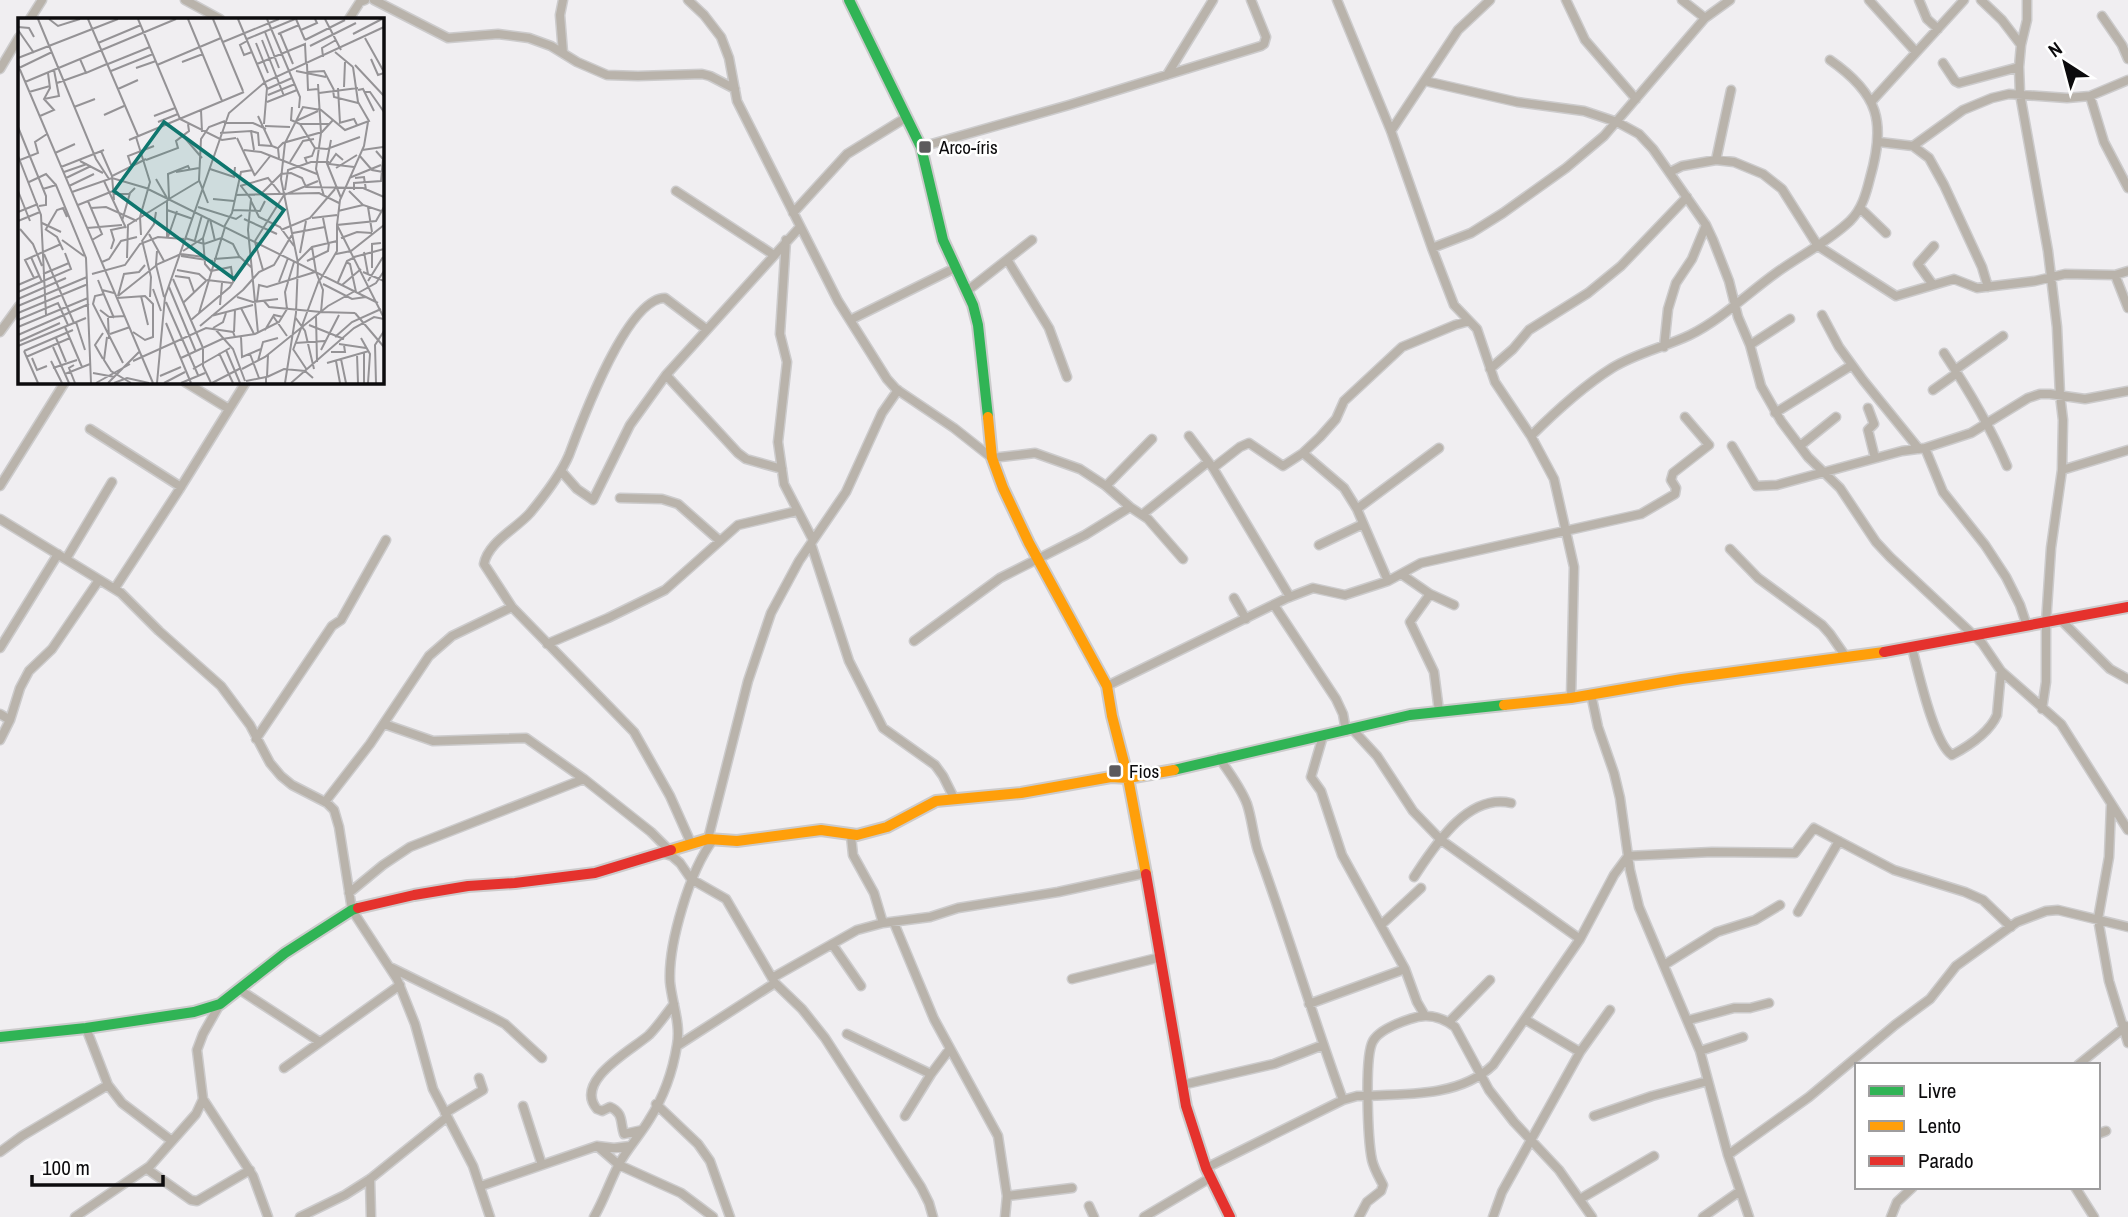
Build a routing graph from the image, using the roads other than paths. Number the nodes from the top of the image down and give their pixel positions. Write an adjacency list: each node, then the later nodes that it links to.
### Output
1 (42, 0): 22 (street)
2 (185, 0): 23 (street)
3 (374, 0): 31 (street)
4 (563, 0): 31 (street)
5 (688, 0): 40 (street)
6 (849, 0): 46 (street)
7 (1213, 0): 37 (street)
8 (1251, 0): 37 (street)
9 (1337, 0): 48 (street)
10 (1490, 0): 39 (street)
11 (1566, 0): 44 (street)
12 (1682, 0): 25 (street)
13 (1730, 0): 20 (street)
14 (1869, 0): 30 (street)
15 (1919, 0): 26 (street)
16 (1964, 0): 26 (street)
17 (1981, 0): 29 (street)
18 (2027, 0): 29 (street)
19 (361, 1): 24 (street)
20 (1720, 4): 25 (street)
21 (2102, 16): 28 (street)
22 (31, 18)
23 (218, 18)
24 (350, 18)
25 (1704, 18): 44 (street)
26 (1938, 29): 30 (street)
27 (18, 39): 36 (street)
28 (2125, 43): 32 (street)
29 (2021, 45): 35 (street)
30 (1916, 52): 45 (street)
31 (563, 53): 40 (street)
32 (2128, 59)
33 (1830, 60): 45 (street)
34 (1943, 63): 35 (street)
35 (2019, 67): 42 (street)
36 (0, 69)
37 (1167, 75): 50 (street)
38 (2128, 80): 43 (street)
39 (1425, 81): 47 (street); 48 (street)
40 (735, 89): 58 (street)
41 (1731, 90): 52 (street)
42 (2020, 94): 43 (street); 51 (street); 72 (street)
43 (2090, 96): 54 (street)
44 (1636, 99): 47 (street)
45 (1871, 102): 49 (street)
46 (907, 117): 50 (street); 58 (street)
47 (1617, 122): 53 (street); 66 (street)
48 (1391, 131): 66 (street)
49 (1878, 142): 51 (street); 57 (street)
50 (921, 146): 69 (street)
51 (1913, 146): 74 (street)
52 (1716, 160): 53 (street); 64 (street)
53 (1670, 172): 56 (street)
54 (2128, 187)
55 (676, 191): 67 (street)
56 (1687, 197): 59 (street); 90 (street)
57 (1860, 208): 61 (street); 64 (street)
58 (793, 213): 60 (street)
59 (1706, 225): 76 (street); 87 (street)
60 (800, 227): 62 (street); 81 (street)
61 (1886, 233)
62 (786, 240): 67 (street); 121 (street)
63 (1032, 240): 68 (street)
64 (1818, 246): 73 (street); 76 (street)
65 (1934, 246): 73 (street)
66 (1432, 248): 82 (street)
67 (774, 255): 83 (street)
68 (1008, 261): 75 (street); 93 (street)
69 (955, 268): 75 (street); 81 (street)
70 (2128, 271): 71 (street)
71 (2115, 275): 72 (street); 78 (street)
72 (2051, 277): 74 (street); 100 (street)
73 (1933, 285): 74 (street)
74 (1988, 287)
75 (967, 291): 118 (street)
76 (1736, 304): 86 (street); 87 (street)
77 (18, 307): 84 (street)
78 (2128, 308)
79 (1822, 315): 89 (street)
80 (1790, 319): 86 (street)
81 (850, 320): 97 (street)
82 (1469, 321): 90 (street); 116 (street)
83 (706, 330): 92 (street); 123 (street)
84 (0, 332)
85 (2003, 336): 91 (street)
86 (1750, 345): 103 (street)
87 (1664, 346): 109 (street)
88 (1944, 353): 91 (street)
89 (1853, 365): 103 (street); 114 (street)
90 (1490, 369): 109 (street)
91 (1956, 371): 98 (street); 106 (street)
92 (666, 375): 121 (street); 123 (street)
93 (1067, 377)
94 (64, 383): 126 (street)
95 (187, 383): 102 (street)
96 (245, 383): 102 (street)
97 (898, 390): 118 (street); 139 (street)
98 (1933, 390)
99 (2128, 391): 100 (street)
100 (2060, 395): 106 (street); 122 (street)
101 (1868, 408): 117 (street)
102 (229, 409): 128 (street)
103 (1775, 413): 112 (street)
104 (1685, 417): 136 (street)
105 (1836, 417): 112 (street)
106 (1987, 425): 114 (street); 120 (street)
107 (90, 429): 128 (street)
108 (1189, 436): 119 (street)
109 (1531, 436): 136 (street)
110 (1152, 439): 127 (street)
111 (1732, 446): 124 (street)
112 (1800, 446): 124 (street)
113 (1439, 448): 131 (street)
114 (1922, 449): 117 (street); 160 (street)
115 (2128, 450): 122 (street)
116 (1303, 453): 119 (street); 131 (street)
117 (1875, 457): 124 (street)
118 (992, 458): 127 (street); 143 (street)
119 (1210, 465): 133 (street); 151 (street)
120 (2007, 466)
121 (782, 469): 132 (street)
122 (2062, 470): 159 (street)
123 (562, 472): 155 (street)
124 (1826, 473): 161 (street)
125 (112, 482): 144 (street)
126 (0, 486)
127 (1106, 486): 130 (street)
128 (181, 487): 149 (street)
129 (620, 498): 138 (street)
130 (1130, 507): 133 (street); 143 (street)
131 (1357, 509): 135 (street)
132 (797, 511): 138 (street); 139 (street)
133 (1143, 514): 145 (street)
134 (0, 519): 142 (street)
135 (1363, 524): 140 (street); 148 (street)
136 (1566, 530): 146 (street); 171 (street)
137 (386, 540): 179 (street)
138 (720, 541): 163 (street)
139 (812, 542): 184 (street); 190 (street)
140 (1319, 545)
141 (1730, 549): 166 (street)
142 (58, 554): 144 (street); 164 (street)
143 (1037, 558): 162 (street); 169 (street)
144 (66, 559): 147 (street)
145 (1183, 559)
146 (1401, 574): 148 (street); 150 (street)
147 (99, 580): 149 (street); 175 (street)
148 (1388, 581): 151 (street)
149 (115, 588): 179 (street)
150 (1430, 594): 154 (street); 173 (street)
151 (1290, 597): 153 (street)
152 (1234, 598): 157 (street)
153 (1274, 605): 157 (street); 177 (street)
154 (1454, 605)
155 (512, 607): 163 (street); 176 (street)
156 (2128, 607): 158 (street)
157 (1246, 619): 169 (street)
158 (2061, 620): 159 (street); 168 (street)
159 (2046, 622): 160 (street); 172 (street)
160 (2027, 626): 161 (street)
161 (1974, 637): 165 (street); 167 (street)
162 (914, 641)
163 (547, 644): 193 (street)
164 (0, 648)
165 (1912, 648): 166 (street); 167 (street)
166 (1846, 657): 170 (street)
167 (2001, 671): 172 (street)
168 (2128, 679)
169 (1107, 686): 182 (street)
170 (1591, 694): 171 (street); 195 (street)
171 (1571, 698): 173 (street)
172 (2042, 709): 187 (street)
173 (1439, 710): 177 (street)
174 (0, 714): 175 (street)
175 (10, 720): 180 (street)
176 (384, 724): 183 (street); 185 (street)
177 (1349, 730): 178 (street); 191 (street)
178 (1323, 736): 181 (street); 207 (street)
179 (256, 739): 185 (street)
180 (0, 740)
181 (1219, 758): 182 (street); 225 (street)
182 (1128, 778): 184 (street); 196 (street)
183 (584, 779): 194 (street); 200 (street)
184 (954, 798): 189 (street)
185 (325, 802): 200 (street)
186 (1511, 803): 191 (street)
187 (2112, 804): 188 (street); 204 (street)
188 (2128, 830)
189 (851, 836): 190 (street); 205 (street)
190 (710, 840): 193 (street); 198 (street)
191 (1441, 840): 197 (street); 210 (street)
192 (1839, 841): 195 (street); 203 (street); 208 (street)
193 (691, 843): 194 (street)
194 (665, 852): 198 (street); 202 (street)
195 (1628, 856): 210 (street); 213 (street)
196 (1146, 873): 206 (street); 212 (street)
197 (1414, 877)
198 (691, 879): 218 (street); 224 (street)
199 (1421, 888): 207 (street)
200 (349, 894): 202 (street)
201 (1780, 905): 213 (street)
202 (352, 910): 214 (street); 221 (street)
203 (1798, 912)
204 (2098, 919): 208 (street); 209 (street); 231 (street)
205 (883, 923): 206 (street); 211 (street)
206 (894, 923): 240 (street)
207 (1381, 925): 215 (street)
208 (2011, 927): 266 (street)
209 (2128, 927)
210 (1580, 939): 228 (street)
211 (832, 944): 218 (street); 220 (street)
212 (1161, 957): 216 (street); 251 (street)
213 (1664, 965): 229 (street)
214 (389, 967): 219 (street); 243 (street)
215 (1405, 969): 225 (street); 227 (street)
216 (1072, 979)
217 (1490, 980): 230 (street)
218 (774, 981): 239 (street); 290 (street)
219 (400, 985): 236 (street); 257 (street)
220 (861, 986)
221 (240, 990): 223 (street); 236 (street)
222 (1769, 1003): 229 (street)
223 (220, 1004): 232 (street); 253 (street)
224 (674, 1004): 239 (street); 260 (street)
225 (1309, 1004): 238 (street)
226 (1609, 1010): 242 (street)
227 (1424, 1014): 230 (street); 252 (street)
228 (1526, 1020): 242 (street); 247 (street)
229 (1689, 1020): 241 (street)
230 (1449, 1022): 247 (street)
231 (2126, 1025): 237 (street); 244 (street)
232 (86, 1028): 234 (street); 250 (street)
233 (847, 1034): 246 (street)
234 (0, 1037)
235 (1743, 1037): 241 (street)
236 (320, 1041): 245 (street)
237 (2128, 1042)
238 (1323, 1045): 251 (street); 254 (street)
239 (677, 1046): 255 (street)
240 (949, 1049): 246 (street); 279 (street)
241 (1700, 1051): 249 (street)
242 (1580, 1052): 261 (street)
243 (542, 1058)
244 (2080, 1063)
245 (284, 1068)
246 (931, 1074): 258 (street)
247 (1482, 1076): 252 (street); 261 (street)
248 (479, 1078): 257 (street)
249 (1708, 1082): 259 (street); 266 (street)
250 (108, 1085): 262 (street); 265 (street)
251 (1182, 1085): 272 (street)
252 (1368, 1096): 254 (street); 295 (street)
253 (203, 1099): 262 (street); 271 (street)
254 (1343, 1100): 272 (street)
255 (656, 1104): 260 (street); 289 (street)
256 (523, 1107): 268 (street)
257 (446, 1115): 273 (street); 274 (street)
258 (905, 1116)
259 (1594, 1116)
260 (642, 1130): 264 (street)
261 (1531, 1140): 280 (street); 296 (street)
262 (172, 1141): 270 (street)
263 (597, 1146): 264 (street); 268 (street); 269 (street)
264 (630, 1146): 269 (street)
265 (0, 1152)
266 (1728, 1155): 278 (street)
267 (1654, 1156): 280 (street)
268 (542, 1165): 274 (street)
269 (619, 1165): 287 (street); 288 (street)
270 (147, 1169): 271 (street); 282 (street)
271 (250, 1170): 283 (street)
272 (1208, 1173): 293 (street); 294 (street)
273 (370, 1179): 284 (street); 285 (street)
274 (481, 1186): 286 (street)
275 (1072, 1188): 279 (street)
276 (1911, 1189): 300 (street)
277 (2076, 1189): 301 (street)
278 (1740, 1191): 298 (street); 299 (street)
279 (1007, 1196): 291 (street)
280 (1580, 1199): 297 (street)
281 (1089, 1206): 292 (street)
282 (75, 1217)
283 (268, 1217)
284 (300, 1217)
285 (371, 1217)
286 (490, 1217)
287 (594, 1217)
288 (713, 1217)
289 (730, 1217)
290 (933, 1217)
291 (1005, 1217)
292 (1094, 1217)
293 (1144, 1217)
294 (1230, 1217)
295 (1359, 1217)
296 (1493, 1217)
297 (1592, 1217)
298 (1703, 1217)
299 (1749, 1217)
300 (1891, 1217)
301 (2094, 1217)

